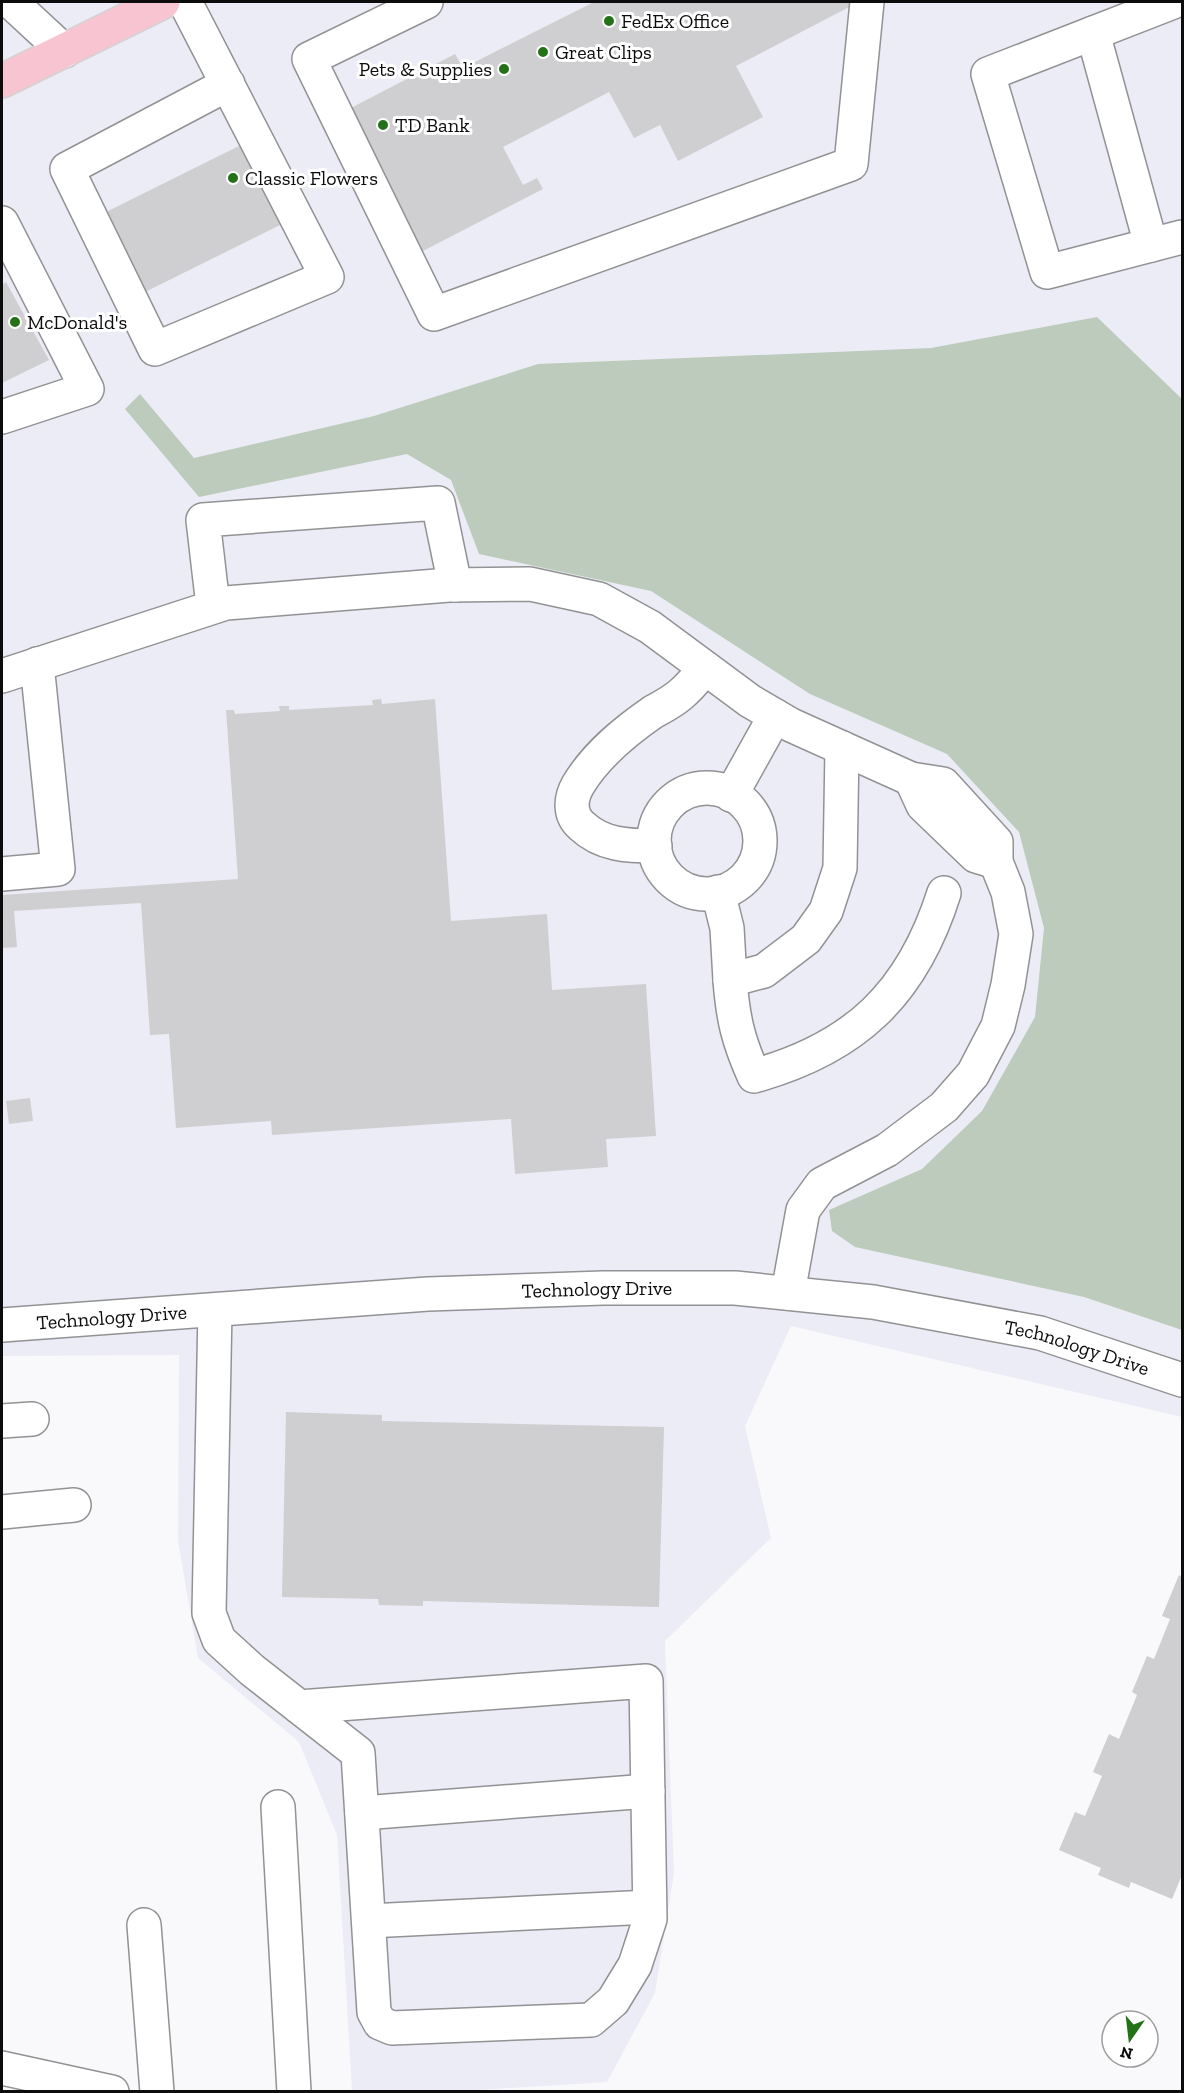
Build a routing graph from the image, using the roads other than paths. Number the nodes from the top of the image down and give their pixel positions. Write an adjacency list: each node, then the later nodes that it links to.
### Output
1 (10, 2): 7 (street); 9 (street)
2 (163, 2): 9 (main road)
3 (185, 2): 11 (street)
4 (426, 2): 5 (street)
5 (867, 2)
6 (1173, 2): 8 (street)
7 (2, 8)
8 (1093, 33): 14 (street); 14 (street)
9 (64, 51): 10 (main road)
10 (2, 81)
11 (228, 84): 11 (street)
12 (2, 223): 15 (street)
13 (1182, 237): 14 (street)
14 (1151, 245)
15 (2, 417)
16 (455, 585): 17 (street); 17 (street); 19 (street)
17 (213, 606): 18 (street)
18 (37, 664): 20 (street); 25 (street)
19 (705, 668): 21 (street); 24 (street)
20 (2, 676)
21 (775, 716): 22 (street); 23 (street)
22 (843, 748): 28 (street); 29 (street)
23 (731, 795): 24 (street); 26 (street)
24 (655, 846): 26 (street)
25 (2, 874)
26 (718, 892): 28 (street)
27 (944, 893): 28 (street)
28 (730, 980)
29 (788, 1293): 30 (street, Technology Drive); 32 (street, Technology Drive)
30 (215, 1310): 31 (street, Technology Drive); 35 (street)
31 (2, 1325)
32 (1182, 1380)
33 (74, 1506): 34 (street)
34 (2, 1512)
35 (299, 1707): 36 (street); 38 (street)
36 (648, 1791): 38 (street); 39 (street)
37 (279, 1807): 45 (street)
38 (362, 1813): 40 (street)
39 (649, 1907): 40 (street); 40 (street)
40 (369, 1921)
41 (144, 1925): 44 (street)
42 (2, 2068): 43 (street)
43 (112, 2091)
44 (158, 2091)
45 (294, 2091)

